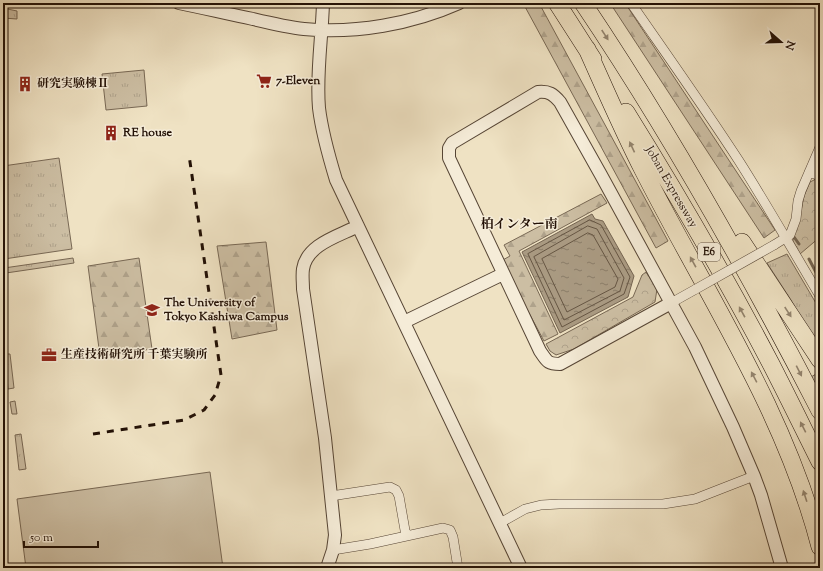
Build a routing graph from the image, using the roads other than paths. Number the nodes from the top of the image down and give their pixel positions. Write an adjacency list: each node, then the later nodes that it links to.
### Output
1 (179, 3): 7 (street)
2 (323, 3): 7 (street)
3 (459, 3): 7 (street)
4 (557, 3): 8 (highway, Joban Expressway / E6)
5 (583, 3): 9 (highway, Joban Expressway / E6, one-way to 9)
6 (631, 3): 14 (street)
7 (322, 30): 13 (street)
8 (587, 49): 21 (highway, Joban Expressway / E6, one-way to 8); 26 (highway, one-way to 8)
9 (656, 117): 19 (highway, one-way to 19); 20 (highway, Joban Expressway / E6, one-way to 20)
10 (820, 147): 11 (street)
11 (809, 172): 12 (street); 14 (street)
12 (820, 176)
13 (358, 226): 18 (street); 23 (street)
14 (786, 238): 16 (street); 17 (street, bridge)
15 (503, 274): 17 (street); 17 (street); 18 (street)
16 (820, 296)
17 (671, 304): 22 (street)
18 (404, 322): 24 (street)
19 (820, 360)
20 (820, 411)
21 (820, 462)
22 (754, 476): 24 (street); 31 (street)
23 (331, 496): 25 (street); 27 (street)
24 (500, 523): 30 (street)
25 (406, 536): 27 (street); 29 (street)
26 (820, 547)
27 (333, 550): 28 (street)
28 (327, 568)
29 (458, 568)
30 (521, 568)
31 (782, 568)

